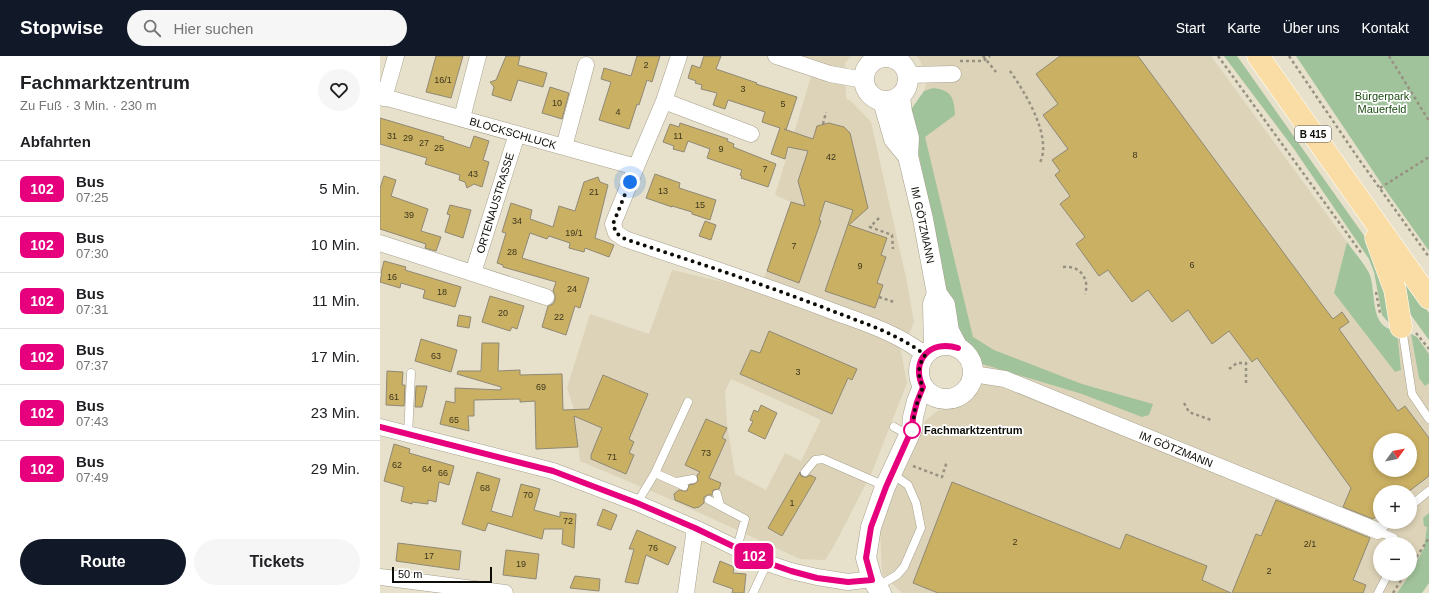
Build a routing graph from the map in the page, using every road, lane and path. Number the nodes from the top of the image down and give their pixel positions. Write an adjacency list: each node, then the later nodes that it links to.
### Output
1 (396, 56): 18 (street, BLOCKSCHLUCK)
2 (478, 56): 22 (street, BLOCKSCHLUCK)
3 (679, 56): 20 (street)
4 (776, 56): 14 (street)
5 (983, 56): 11 (path)
6 (990, 56): 11 (path)
7 (1218, 56): 36 (path)
8 (1258, 56): 32 (main road, B 415)
9 (1290, 56): 31 (path)
10 (1389, 56): 23 (path)
11 (986, 59): 15 (path); 17 (path)
12 (901, 64): 14 (street); 15 (street); 19 (street)
13 (586, 65): 27 (street, BLOCKSCHLUCK)
14 (868, 67): 19 (street)
15 (954, 68)
16 (1010, 70): 29 (path)
17 (996, 72)
18 (382, 97): 22 (street, BLOCKSCHLUCK)
19 (891, 99): 41 (street, IM GÖTZMANN)
20 (664, 101): 26 (street); 30 (street)
21 (826, 112): 24 (path)
22 (462, 118): 25 (street, BLOCKSCHLUCK)
23 (1429, 121)
24 (823, 124)
25 (517, 134): 27 (street, BLOCKSCHLUCK); 39 (street, ORTENAUSTRASSE)
26 (751, 134)
27 (564, 147): 30 (street, BLOCKSCHLUCK)
28 (1429, 157): 31 (path)
29 (1040, 163)
30 (636, 168): 49 (street)
31 (1380, 188): 37 (path)
32 (1367, 212): 45 (main road, B 415); 47 (main road)
33 (879, 218): 35 (path)
34 (380, 243): 39 (street)
35 (892, 249)
36 (1364, 257)
37 (1429, 257)
38 (1063, 267): 42 (path)
39 (473, 273): 43 (street)
40 (1375, 287): 47 (path)
41 (937, 294): 48 (street, IM GÖTZMANN); 49 (street, IM GÖTZMANN)
42 (1084, 294)
43 (546, 297)
44 (879, 297): 46 (path)
45 (1429, 298)
46 (894, 302)
47 (1402, 327): 58 (lane)
48 (958, 348): 49 (street); 52 (street, IM GÖTZMANN)
49 (930, 351): 54 (street, IM GÖTZMANN)
50 (1229, 369): 53 (path)
51 (411, 373): 62 (lane)
52 (973, 374): 55 (street); 75 (street, IM GÖTZMANN)
53 (1246, 383)
54 (923, 387): 55 (street); 61 (street)
55 (941, 399): 61 (street)
56 (688, 402): 65 (lane)
57 (1184, 403): 59 (path)
58 (1429, 419)
59 (1211, 420)
60 (380, 427): 62 (street)
61 (905, 430): 68 (street)
62 (408, 434): 73 (street)
63 (947, 461): 64 (path)
64 (910, 465)
65 (655, 472): 67 (lane); 73 (lane)
66 (805, 472): 68 (lane)
67 (693, 479)
68 (888, 480): 87 (street); 87 (lane)
69 (1429, 491): 72 (lane)
70 (717, 494): 74 (lane)
71 (709, 500): 74 (lane)
72 (1417, 500)
73 (637, 503): 76 (street)
74 (720, 505): 80 (lane)
75 (1373, 523)
76 (695, 528): 80 (street); 89 (street)
77 (1386, 529): 78 (lane)
78 (1393, 537)
79 (1429, 538): 81 (path)
80 (737, 548): 82 (street)
81 (1417, 556)
82 (768, 563): 86 (street); 90 (lane)
83 (380, 577): 88 (street)
84 (1384, 581): 91 (lane)
85 (1401, 581): 92 (path)
86 (847, 587): 87 (street)
87 (876, 587)
88 (504, 593)
89 (686, 593)
90 (753, 593)
91 (1378, 593)
92 (1393, 593)

